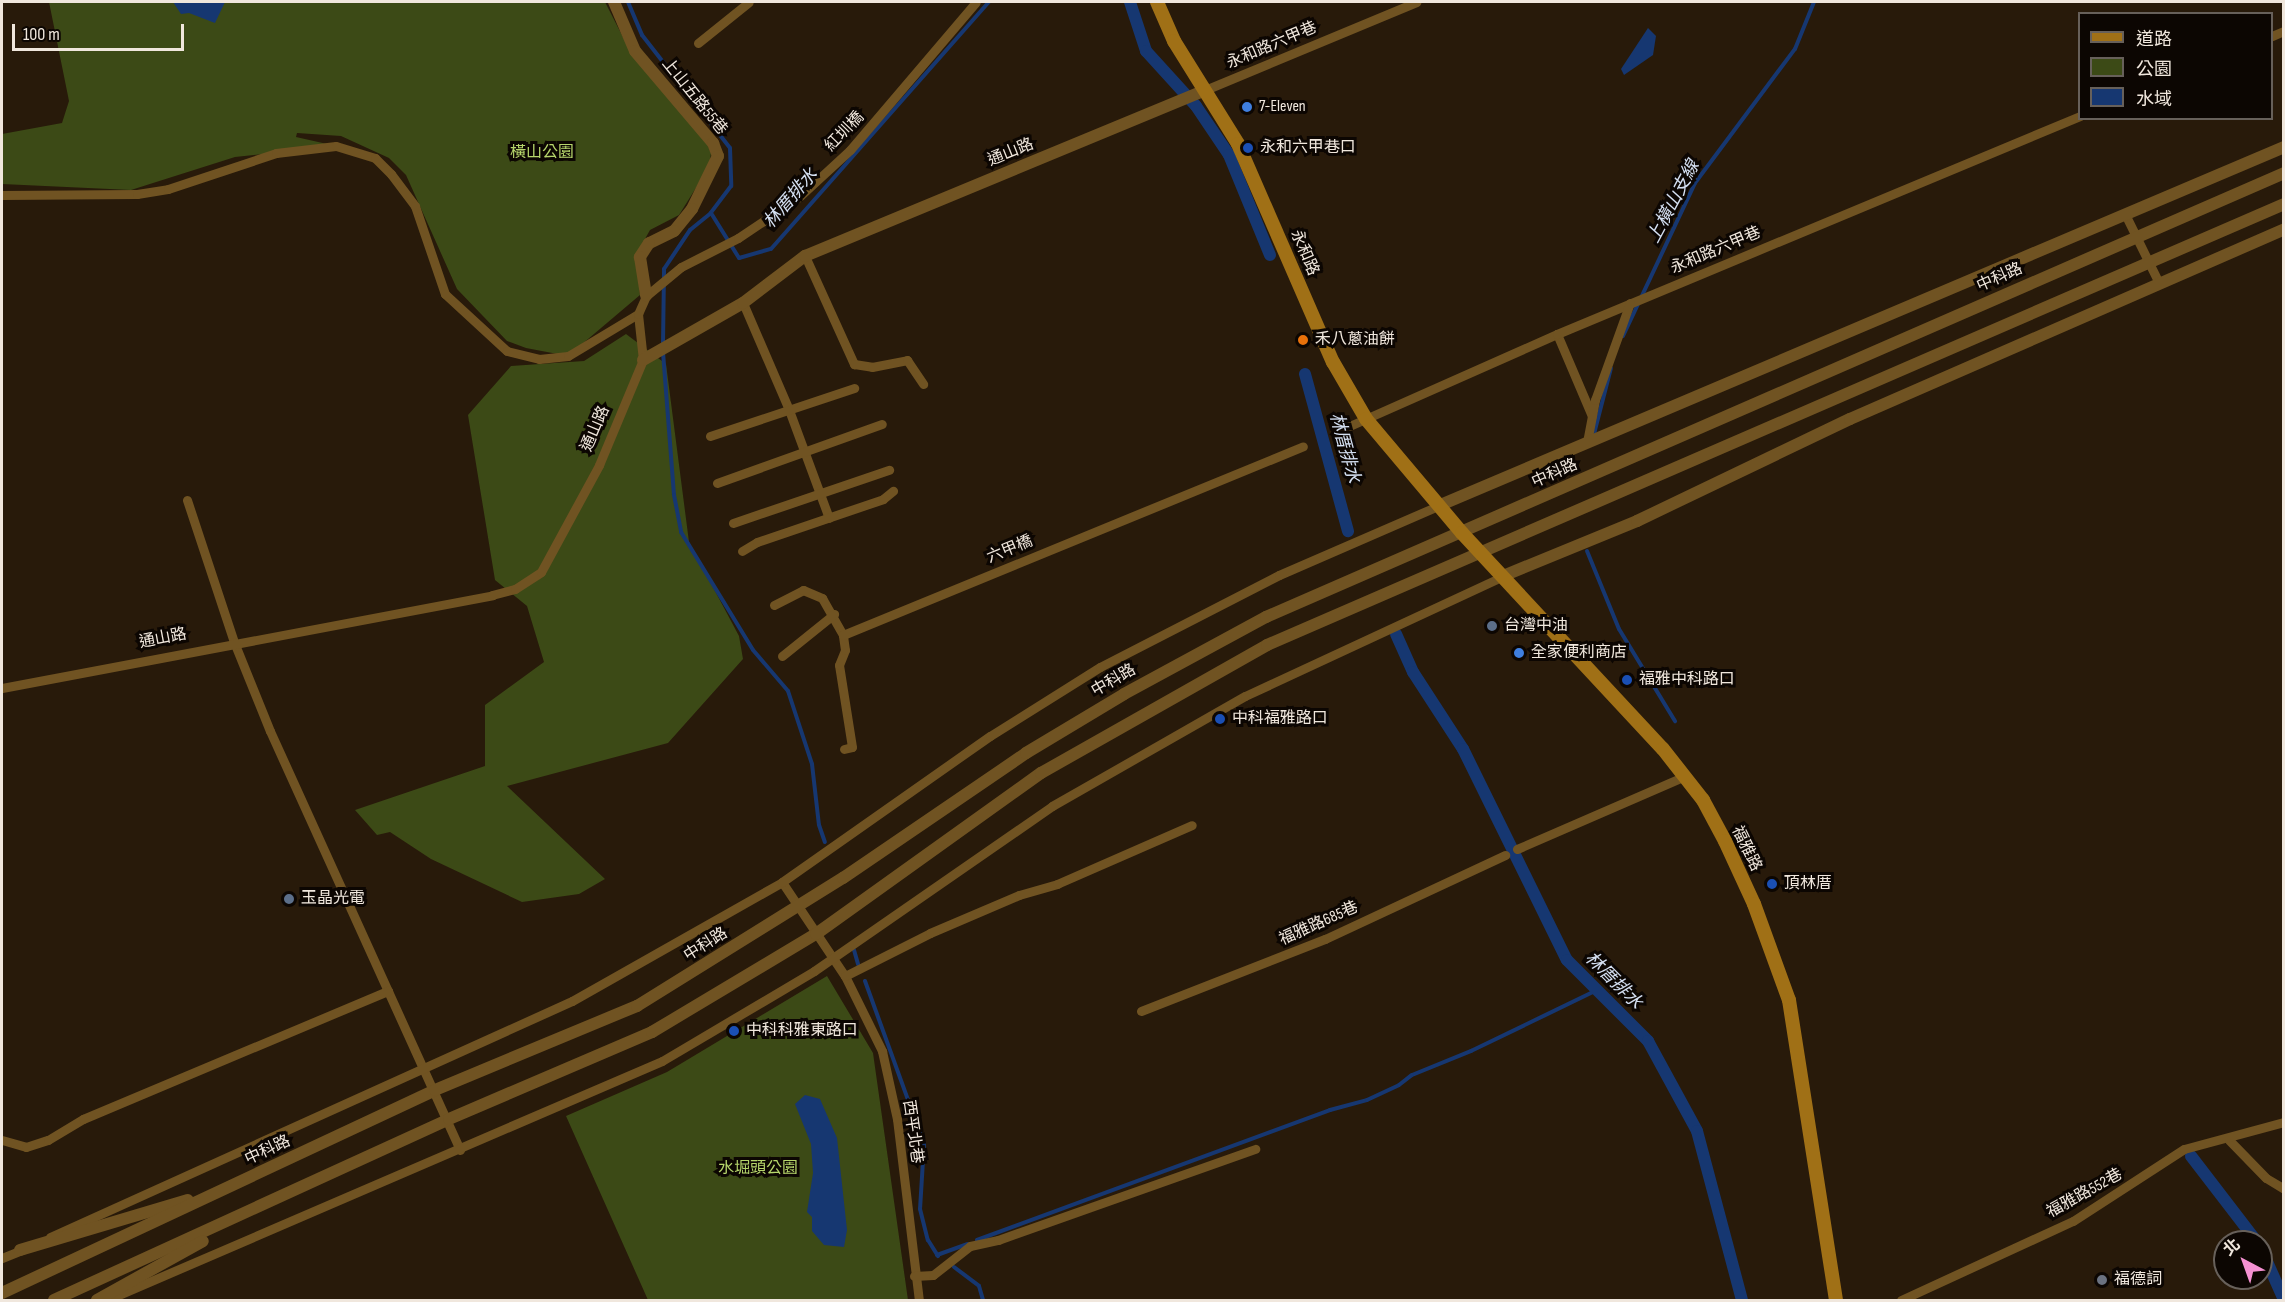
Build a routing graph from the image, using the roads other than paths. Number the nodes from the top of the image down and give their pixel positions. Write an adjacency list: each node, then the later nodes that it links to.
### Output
1 (614, 2): 19 (street, 上山五路55巷)
2 (749, 2): 6 (street)
3 (976, 2): 19 (street, 紅圳橋)
4 (1157, 2): 7 (main road, 永和路)
5 (1416, 2): 7 (street, 永和路六甲巷)
6 (698, 43)
7 (1205, 90): 16 (street, 通山路); 29 (main road, 永和路)
8 (2078, 116): 21 (street, 永和路六甲巷)
9 (2283, 147): 13 (street, 中科路)
10 (2283, 173): 15 (street, 中科路)
11 (2, 195): 22 (street)
12 (2283, 204): 17 (street)
13 (2126, 216): 15 (street); 33 (street, 中科路)
14 (2283, 229): 18 (street)
15 (2136, 236): 17 (street); 44 (street, 中科路)
16 (805, 256): 20 (street, 通山路); 25 (street)
17 (2148, 264): 18 (street); 46 (street)
18 (2159, 284): 47 (street)
19 (646, 296): 22 (street)
20 (742, 303): 24 (street, 通山路); 27 (street)
21 (1630, 303): 23 (street, 永和路六甲巷); 28 (street)
22 (638, 314): 24 (street)
23 (1557, 334): 28 (street); 29 (street, 永和路六甲巷)
24 (643, 360): 51 (street, 通山路)
25 (923, 384)
26 (854, 388): 27 (street)
27 (789, 410): 32 (street); 35 (street)
28 (1592, 416): 33 (street)
29 (1366, 419): 31 (street); 41 (main road, 永和路)
30 (882, 424): 35 (street)
31 (1336, 432)
32 (710, 436)
33 (1587, 442): 41 (street, 中科路)
34 (1303, 446): 50 (street, 六甲橋)
35 (805, 452): 37 (street); 39 (street)
36 (889, 470): 39 (street)
37 (717, 483)
38 (893, 491): 42 (street)
39 (820, 493): 42 (street); 43 (street)
40 (187, 500): 51 (street)
41 (1438, 506): 44 (main road, 福雅路); 59 (street, 中科路)
42 (829, 518): 45 (street)
43 (733, 524)
44 (1462, 532): 46 (main road, 福雅路); 60 (street, 中科路)
45 (742, 551)
46 (1479, 551): 47 (main road, 福雅路); 61 (street)
47 (1503, 576): 55 (main road, 福雅路); 62 (street)
48 (774, 605): 49 (street)
49 (834, 614): 50 (street); 52 (street)
50 (843, 635): 54 (street)
51 (234, 642): 53 (street, 通山路); 64 (street)
52 (782, 656)
53 (2, 688)
54 (844, 749)
55 (1685, 776): 57 (street); 85 (main road, 福雅路)
56 (1192, 825): 63 (street)
57 (1517, 849)
58 (1505, 855): 65 (street, 福雅路685巷)
59 (782, 882): 60 (street, 西平北巷); 66 (street, 中科路)
60 (798, 906): 61 (street, 西平北巷); 67 (street, 中科路)
61 (816, 934): 62 (street, 西平北巷); 68 (street)
62 (832, 957): 63 (street, 西平北巷); 73 (street)
63 (845, 976): 79 (street, 西平北巷)
64 (388, 991): 66 (street); 70 (street)
65 (1141, 1011)
66 (423, 1066): 67 (street); 77 (street, 中科路)
67 (435, 1090): 68 (street); 74 (street, 中科路)
68 (449, 1119): 73 (street); 76 (street)
69 (2283, 1122): 71 (street, 福雅路552巷)
70 (2, 1140)
71 (2229, 1140): 75 (street); 86 (street, 福雅路552巷)
72 (1255, 1149): 79 (street)
73 (460, 1150): 83 (street)
74 (230, 1188): 77 (street); 80 (street, 中科路)
75 (2283, 1189)
76 (274, 1201): 81 (street); 82 (street)
77 (20, 1250): 78 (street, 中科路)
78 (2, 1258)
79 (914, 1276): 84 (street, 西平北巷)
80 (2, 1293)
81 (54, 1300)
82 (97, 1300)
83 (107, 1300)
84 (919, 1300)
85 (1836, 1300)
86 (1901, 1300)

